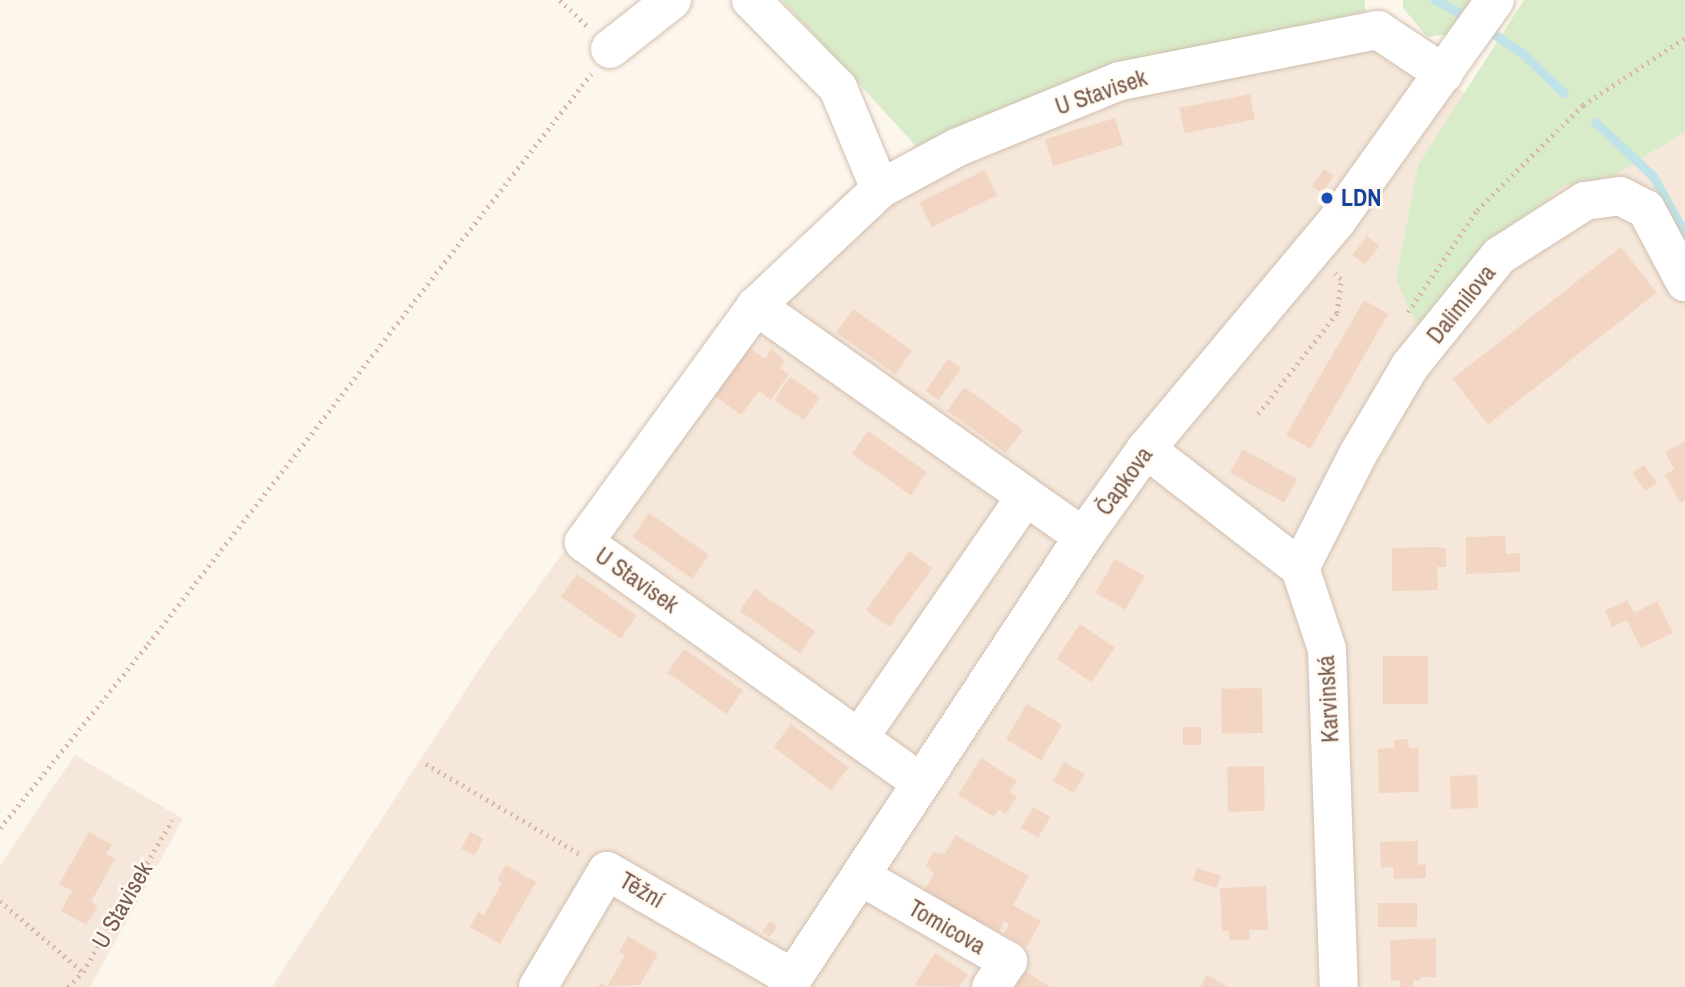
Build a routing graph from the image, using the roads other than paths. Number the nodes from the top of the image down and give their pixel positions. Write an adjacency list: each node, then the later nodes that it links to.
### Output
1 (672, 0): 5 (street)
2 (751, 0): 7 (street)
3 (1495, 0): 6 (street, Čapkova)
4 (1378, 15): 6 (street, U Stavisek); 7 (street, U Stavisek)
5 (610, 49)
6 (1444, 74): 10 (street, Čapkova)
7 (880, 188): 9 (street, U Stavisek)
8 (1685, 282): 13 (street, Dalimilova)
9 (756, 306): 11 (street); 14 (street, U Stavisek)
10 (1146, 449): 12 (street, Čapkova); 13 (street)
11 (1025, 497): 12 (street); 14 (street)
12 (1083, 537): 15 (street, Čapkova)
13 (1300, 568): 20 (street, Karvinská)
14 (859, 738): 15 (street, U Stavisek)
15 (920, 782): 16 (street, Čapkova)
16 (860, 876): 17 (street, Čapkova); 19 (street, Tomicova)
17 (791, 981): 18 (street, Těžní)
18 (538, 987)
19 (991, 987)
20 (1339, 987)

